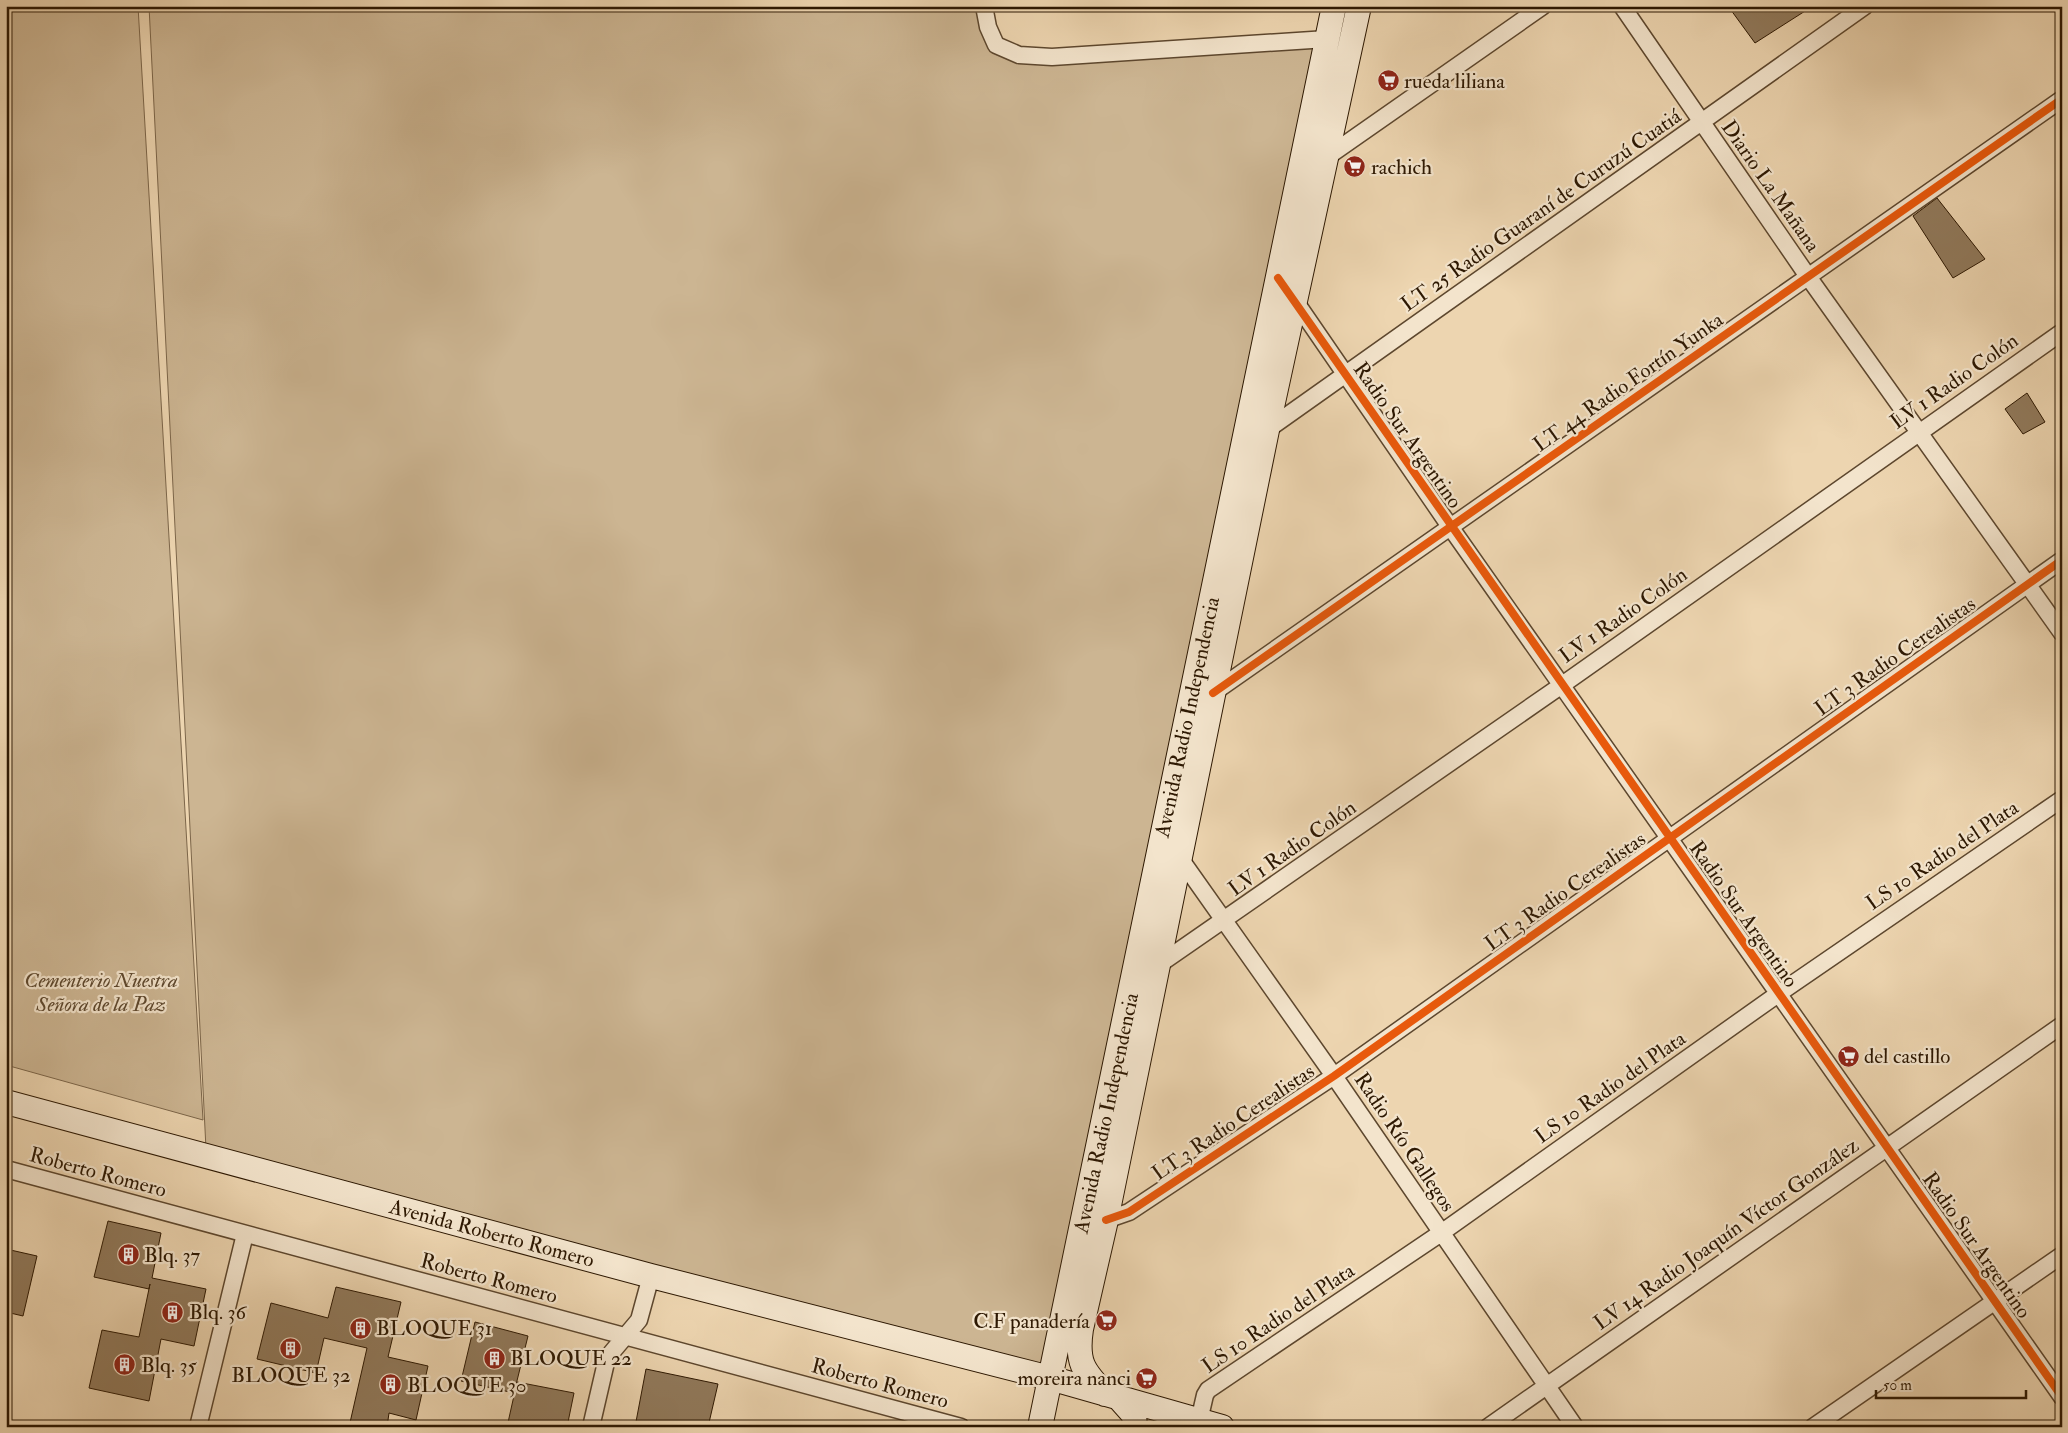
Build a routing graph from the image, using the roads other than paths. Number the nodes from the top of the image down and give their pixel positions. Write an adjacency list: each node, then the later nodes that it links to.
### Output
1 (984, 6): 7 (street)
2 (1334, 6): 7 (main road, Avenida Radio Independencia)
3 (1359, 6): 10 (main road, Avenida Radio Independencia)
4 (1543, 6): 10 (street)
5 (1622, 6): 9 (street, Diario La Mañana)
6 (1865, 6): 9 (street, LT 25 Radio Guaraní de Curuzú Cuatiá)
7 (1327, 39): 11 (main road, Avenida Radio Independencia)
8 (2062, 99): 12 (street, LT 44 Radio Fortín Yunka)
9 (1701, 122): 12 (street, Diario La Mañana); 15 (street, LT 25 Radio Guaraní de Curuzú Cuatiá)
10 (1327, 157): 13 (main road, Avenida Radio Independencia)
11 (1278, 278): 13 (street, Radio Sur Argentino); 18 (main road, Avenida Radio Independencia)
12 (1809, 278): 17 (street, Diario La Mañana); 19 (street, LT 44 Radio Fortín Yunka)
13 (1295, 302): 15 (street, Radio Sur Argentino); 16 (main road, Avenida Radio Independencia)
14 (2062, 332): 17 (street, LV 1 Radio Colón)
15 (1345, 375): 16 (street, LT 25 Radio Guaraní de Curuzú Cuatiá); 19 (street, Radio Sur Argentino)
16 (1268, 430): 18 (street, LT 25 Radio Guaraní de Curuzú Cuatiá); 24 (main road, Avenida Radio Independencia)
17 (1918, 432): 21 (street, Diario La Mañana); 23 (street, LV 1 Radio Colón)
18 (1242, 449): 26 (main road, Avenida Radio Independencia)
19 (1451, 528): 23 (street, Radio Sur Argentino); 24 (street, LT 44 Radio Fortín Yunka)
20 (2062, 560): 21 (street, LT 3 Radio Cerealistas)
21 (2027, 584): 22 (street, Diario La Mañana); 27 (street, LT 3 Radio Cerealistas)
22 (2062, 633)
23 (1562, 685): 27 (street, Radio Sur Argentino); 29 (street, LV 1 Radio Colón)
24 (1213, 693): 28 (main road, Avenida Radio Independencia)
25 (2062, 799): 32 (street, LS 10 Radio del Plata)
26 (1162, 834): 28 (street, Radio Río Gallegos); 31 (main road, Avenida Radio Independencia)
27 (1669, 838): 32 (street, Radio Sur Argentino); 34 (street, LT 3 Radio Cerealistas)
28 (1180, 859): 29 (street, Radio Río Gallegos); 30 (main road, Avenida Radio Independencia)
29 (1224, 921): 30 (street, LV 1 Radio Colón); 34 (street, Radio Río Gallegos)
30 (1158, 965): 31 (street, LV 1 Radio Colón); 38 (main road, Avenida Radio Independencia)
31 (1133, 981): 46 (main road, Avenida Radio Independencia)
32 (1778, 994): 36 (street, Radio Sur Argentino); 39 (street, LS 10 Radio del Plata)
33 (2062, 1025): 36 (street, LV 14 Radio Joaquín Víctor González)
34 (1334, 1076): 38 (street, LT 3 Radio Cerealistas); 39 (street, Radio Río Gallegos)
35 (6, 1102): 42 (main road, Avenida Roberto Romero)
36 (1886, 1146): 43 (street, Radio Sur Argentino); 47 (street, LV 14 Radio Joaquín Víctor González)
37 (6, 1169): 40 (street, Roberto Romero)
38 (1106, 1220): 48 (main road, Avenida Radio Independencia)
39 (1441, 1233): 47 (street, Radio Río Gallegos); 51 (street, LS 10 Radio del Plata)
40 (245, 1234): 44 (street, Roberto Romero); 52 (street)
41 (2062, 1255): 43 (street)
42 (651, 1276): 44 (street); 45 (main road, Avenida Roberto Romero)
43 (1994, 1300): 49 (street, Radio Sur Argentino); 58 (street)
44 (625, 1337): 53 (street); 54 (street, Roberto Romero)
45 (978, 1360): 46 (main road, Avenida Roberto Romero); 50 (main road, Avenida Roberto Romero)
46 (1050, 1378): 48 (main road, Avenida Roberto Romero); 50 (main road, Avenida Radio Independencia)
47 (1547, 1387): 56 (street, LV 14 Radio Joaquín Víctor González); 57 (street, Radio Río Gallegos)
48 (1112, 1395): 51 (main road, Avenida Roberto Romero); 55 (main road, Avenida Radio Independencia)
49 (2062, 1397)
50 (1041, 1421)
51 (1211, 1424)
52 (198, 1427)
53 (591, 1427)
54 (960, 1427)
55 (1135, 1427)
56 (1488, 1427)
57 (1575, 1427)
58 (1813, 1427)

